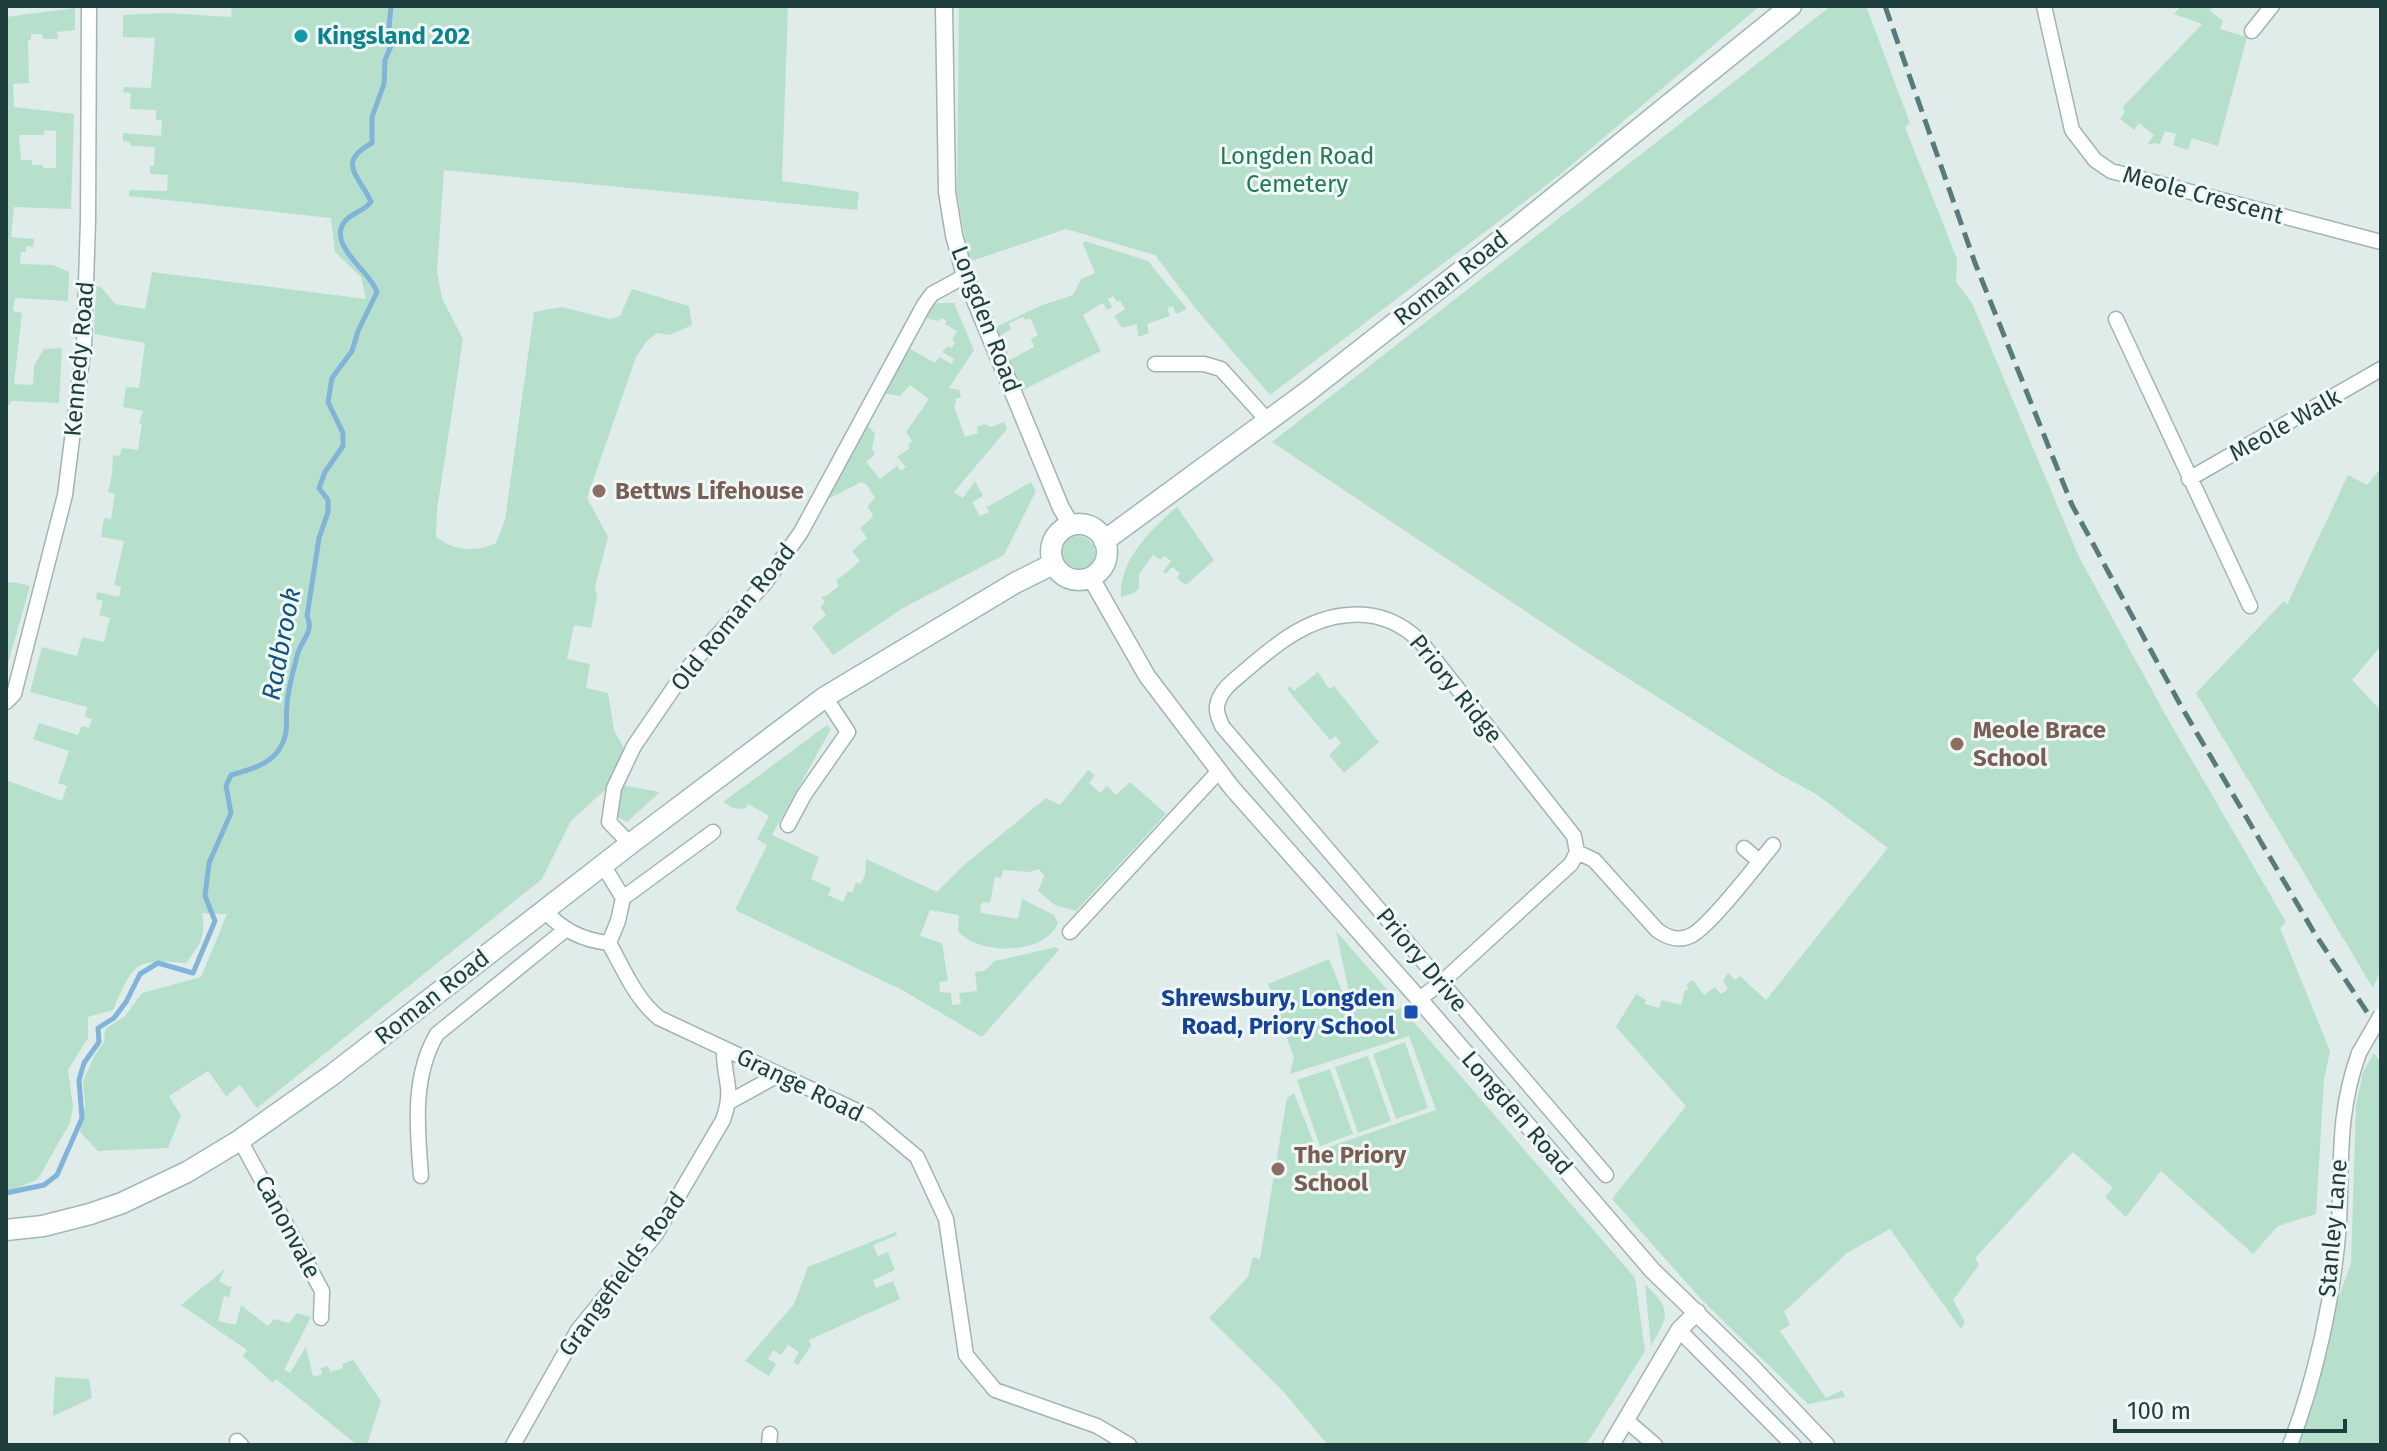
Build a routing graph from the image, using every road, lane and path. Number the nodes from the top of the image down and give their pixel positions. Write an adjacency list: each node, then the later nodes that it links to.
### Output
1 (89, 6): 20 (street, Kennedy Road)
2 (944, 6): 8 (street, Longden Road)
3 (1791, 6): 12 (main road, Roman Road)
4 (2044, 6): 7 (street, Meole Crescent)
5 (2272, 6): 6 (street)
6 (2252, 31)
7 (2381, 242)
8 (965, 276): 14 (street, Longden Road); 25 (street, Old Roman Road)
9 (2116, 319): 13 (street)
10 (1155, 364): 12 (street)
11 (2381, 369): 13 (street, Meole Walk)
12 (1268, 421): 15 (main road, Roman Road)
13 (2189, 479): 18 (street)
14 (1071, 525): 15 (main road); 16 (main road)
15 (1104, 541): 17 (main road)
16 (1053, 564): 17 (main road); 19 (main road, Roman Road)
17 (1091, 578): 21 (street, Longden Road)
18 (2250, 606)
19 (825, 697): 23 (street); 25 (main road, Roman Road)
20 (6, 702)
21 (1219, 771): 34 (street); 37 (street, Longden Road)
22 (1300, 818): 28 (street, Priory Ridge); 36 (street, Priory Drive)
23 (788, 825)
24 (713, 832): 31 (street)
25 (630, 844): 30 (main road, Roman Road)
26 (1773, 845): 29 (street, Priory Ridge)
27 (1744, 848): 29 (street)
28 (1577, 852): 29 (street, Priory Ridge); 36 (street)
29 (1759, 861)
30 (603, 865): 31 (street); 32 (main road, Roman Road)
31 (623, 898): 35 (street)
32 (544, 910): 33 (street); 42 (main road, Roman Road)
33 (565, 930): 35 (street); 44 (street, Roman Road)
34 (1070, 932)
35 (609, 943): 39 (street, Grange Road)
36 (1441, 983): 37 (street); 43 (street, Priory Drive)
37 (1419, 999): 46 (street, Longden Road)
38 (2381, 1015): 56 (street, Stanley Lane, bridge)
39 (724, 1049): 40 (street, Grange Road); 41 (street, Grangefields Road)
40 (778, 1075): 41 (street); 51 (street, Grange Road)
41 (729, 1102): 50 (street, Grangefields Road)
42 (240, 1140): 45 (main road, Roman Road); 47 (street, Canonvale)
43 (1606, 1175)
44 (421, 1176)
45 (6, 1230)
46 (1697, 1312): 48 (street); 55 (street, Longden Road)
47 (321, 1318)
48 (1679, 1330): 49 (street); 54 (street)
49 (1626, 1420): 52 (street); 53 (street)
50 (513, 1445)
51 (1129, 1445)
52 (1611, 1445)
53 (1655, 1445)
54 (1793, 1445)
55 (1826, 1445)
56 (2290, 1445)

